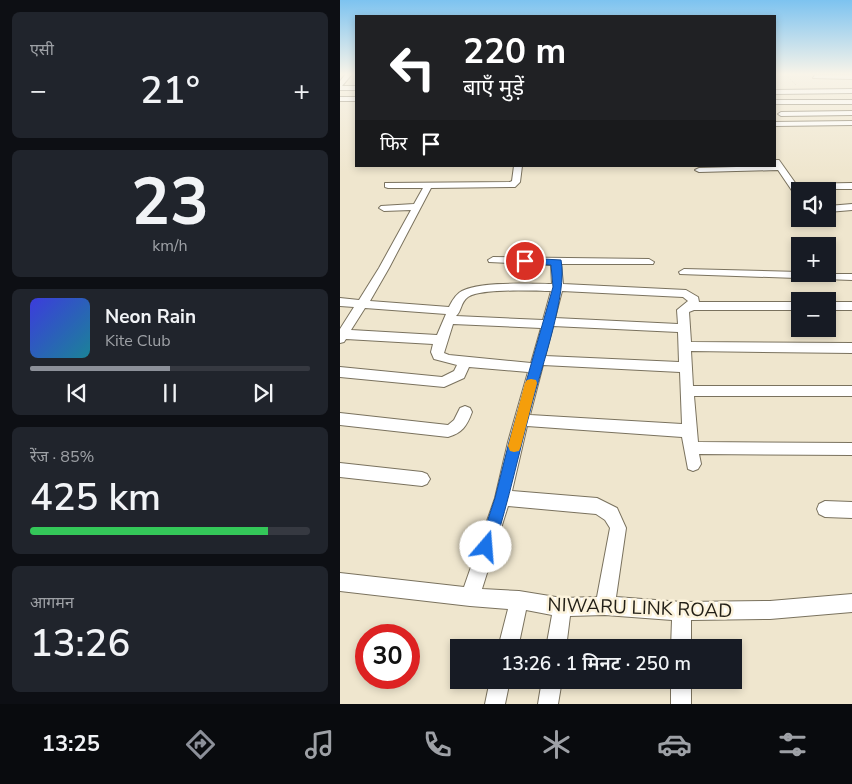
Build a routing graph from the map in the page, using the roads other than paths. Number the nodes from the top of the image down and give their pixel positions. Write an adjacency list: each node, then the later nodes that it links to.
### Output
1 (777, 107): 3 (street)
2 (852, 113): 3 (street)
3 (781, 114): 6 (street)
4 (852, 123): 6 (street)
5 (776, 124): 6 (street)
6 (789, 124)
7 (777, 164): 11 (street)
8 (518, 167): 13 (street)
9 (738, 167): 10 (street)
10 (699, 170)
11 (791, 184)
12 (388, 185): 13 (street)
13 (430, 185): 16 (street)
14 (836, 186): 15 (street)
15 (852, 186)
16 (416, 207): 18 (street); 28 (street)
17 (852, 207): 19 (street)
18 (384, 208)
19 (836, 208)
20 (492, 260): 21 (street)
21 (557, 262): 22 (street); 25 (street)
22 (649, 262)
23 (684, 272): 24 (street)
24 (849, 277): 26 (street)
25 (558, 287): 29 (street); 33 (street); 34 (street)
26 (852, 288)
27 (340, 302): 28 (street)
28 (364, 302): 33 (street); 36 (street)
29 (692, 306): 30 (street); 35 (street)
30 (791, 306)
31 (836, 306): 32 (street)
32 (852, 306)
33 (451, 315): 34 (street); 37 (street)
34 (548, 323): 35 (street); 41 (street)
35 (685, 328): 38 (street)
36 (341, 336): 37 (street)
37 (440, 340): 40 (street)
38 (685, 346): 39 (street); 42 (street)
39 (852, 348)
40 (465, 361): 41 (street); 43 (street)
41 (537, 364): 42 (street); 48 (street)
42 (686, 367): 44 (street)
43 (340, 372)
44 (687, 391): 45 (street); 49 (street)
45 (852, 391)
46 (465, 412): 47 (street)
47 (340, 419)
48 (522, 420): 49 (street); 55 (street)
49 (689, 431): 50 (street)
50 (691, 448): 51 (street); 52 (street)
51 (852, 449)
52 (693, 464)
53 (340, 470): 54 (street)
54 (422, 479)
55 (503, 498): 59 (street); 62 (street)
56 (825, 509): 57 (street)
57 (852, 510)
58 (340, 582): 59 (street, NIWARU LINK ROAD)
59 (470, 597): 60 (street, NIWARU LINK ROAD)
60 (519, 600): 63 (street, NIWARU LINK ROAD); 65 (street)
61 (852, 603): 64 (street, NIWARU LINK ROAD)
62 (605, 606): 63 (street, NIWARU LINK ROAD); 64 (street, NIWARU LINK ROAD)
63 (562, 608): 66 (street)
64 (682, 611): 67 (street)
65 (510, 639)
66 (557, 639)
67 (681, 639)
68 (498, 689): 71 (street)
69 (550, 689): 72 (street)
70 (681, 689): 73 (street)
71 (495, 704)
72 (548, 704)
73 (681, 704)

